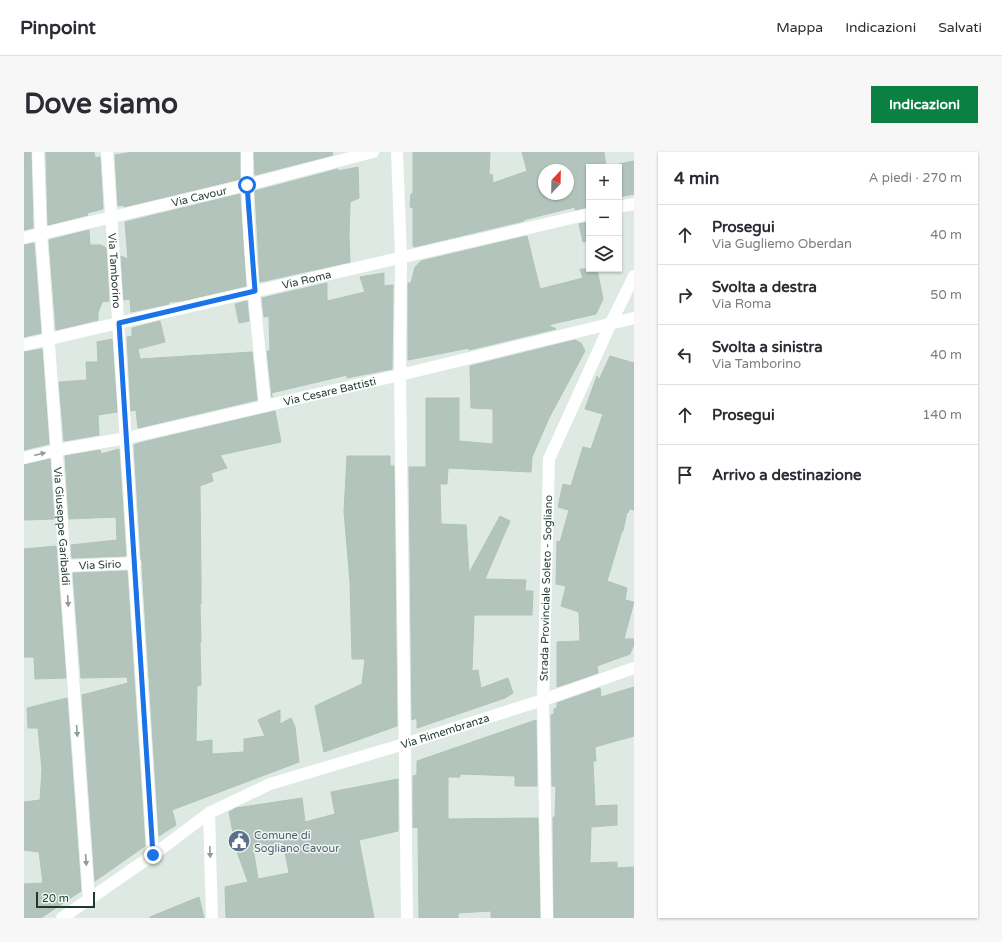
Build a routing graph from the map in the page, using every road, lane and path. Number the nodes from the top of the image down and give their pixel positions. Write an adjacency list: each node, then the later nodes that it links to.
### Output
1 (38, 152): 11 (street, Via Giuseppe Garibaldi)
2 (107, 152): 10 (street, Via Tamborino)
3 (247, 152): 6 (street)
4 (373, 152): 6 (street, Via Cavour)
5 (397, 152): 13 (street)
6 (247, 185): 10 (street, Via Cavour); 15 (street)
7 (634, 204): 8 (street)
8 (622, 206)
9 (586, 215): 13 (street, Via Roma)
10 (111, 217): 11 (street, Via Cavour); 17 (street, Via Tamborino)
11 (41, 234): 12 (street, Via Cavour); 19 (street, Via Giuseppe Garibaldi)
12 (24, 238)
13 (401, 257): 15 (street, Via Roma); 21 (street)
14 (634, 276): 18 (street, Strada Provinciale Soleto - Sogliano)
15 (255, 291): 17 (street, Via Roma); 22 (street)
16 (634, 318): 18 (street, Via Cesare Battisti)
17 (119, 323): 19 (street, Via Roma); 23 (street, Via Tamborino)
18 (611, 323): 21 (street, Via Cesare Battisti); 29 (street, Strada Provinciale Soleto - Sogliano)
19 (49, 339): 20 (street, Via Roma); 24 (street, Via Giuseppe Garibaldi)
20 (24, 345)
21 (400, 375): 22 (street, Via Cesare Battisti); 30 (street)
22 (265, 406): 23 (street, Via Cesare Battisti)
23 (127, 438): 24 (street, Via Cesare Battisti); 26 (street, Via Tamborino)
24 (57, 450): 25 (street, Via Cesare Battisti, one-way to 24); 27 (street, Via Giuseppe Garibaldi)
25 (24, 458)
26 (135, 563): 27 (street, Via Sirio); 32 (street, Via Tamborino)
27 (65, 566): 33 (street, Via Giuseppe Garibaldi, one-way to 33)
28 (634, 668): 29 (street, Via Rimembranza)
29 (543, 700): 30 (street, Via Rimembranza); 37 (street, Strada Provinciale Soleto - Sogliano)
30 (404, 744): 31 (street, Via Rimembranza); 36 (street)
31 (209, 813): 32 (street, Via Rimembranza); 35 (street, one-way to 35)
32 (153, 855): 33 (street, Via Rimembranza)
33 (88, 900): 34 (street, Via Rimembranza)
34 (62, 918)
35 (212, 918)
36 (407, 918)
37 (547, 918)

